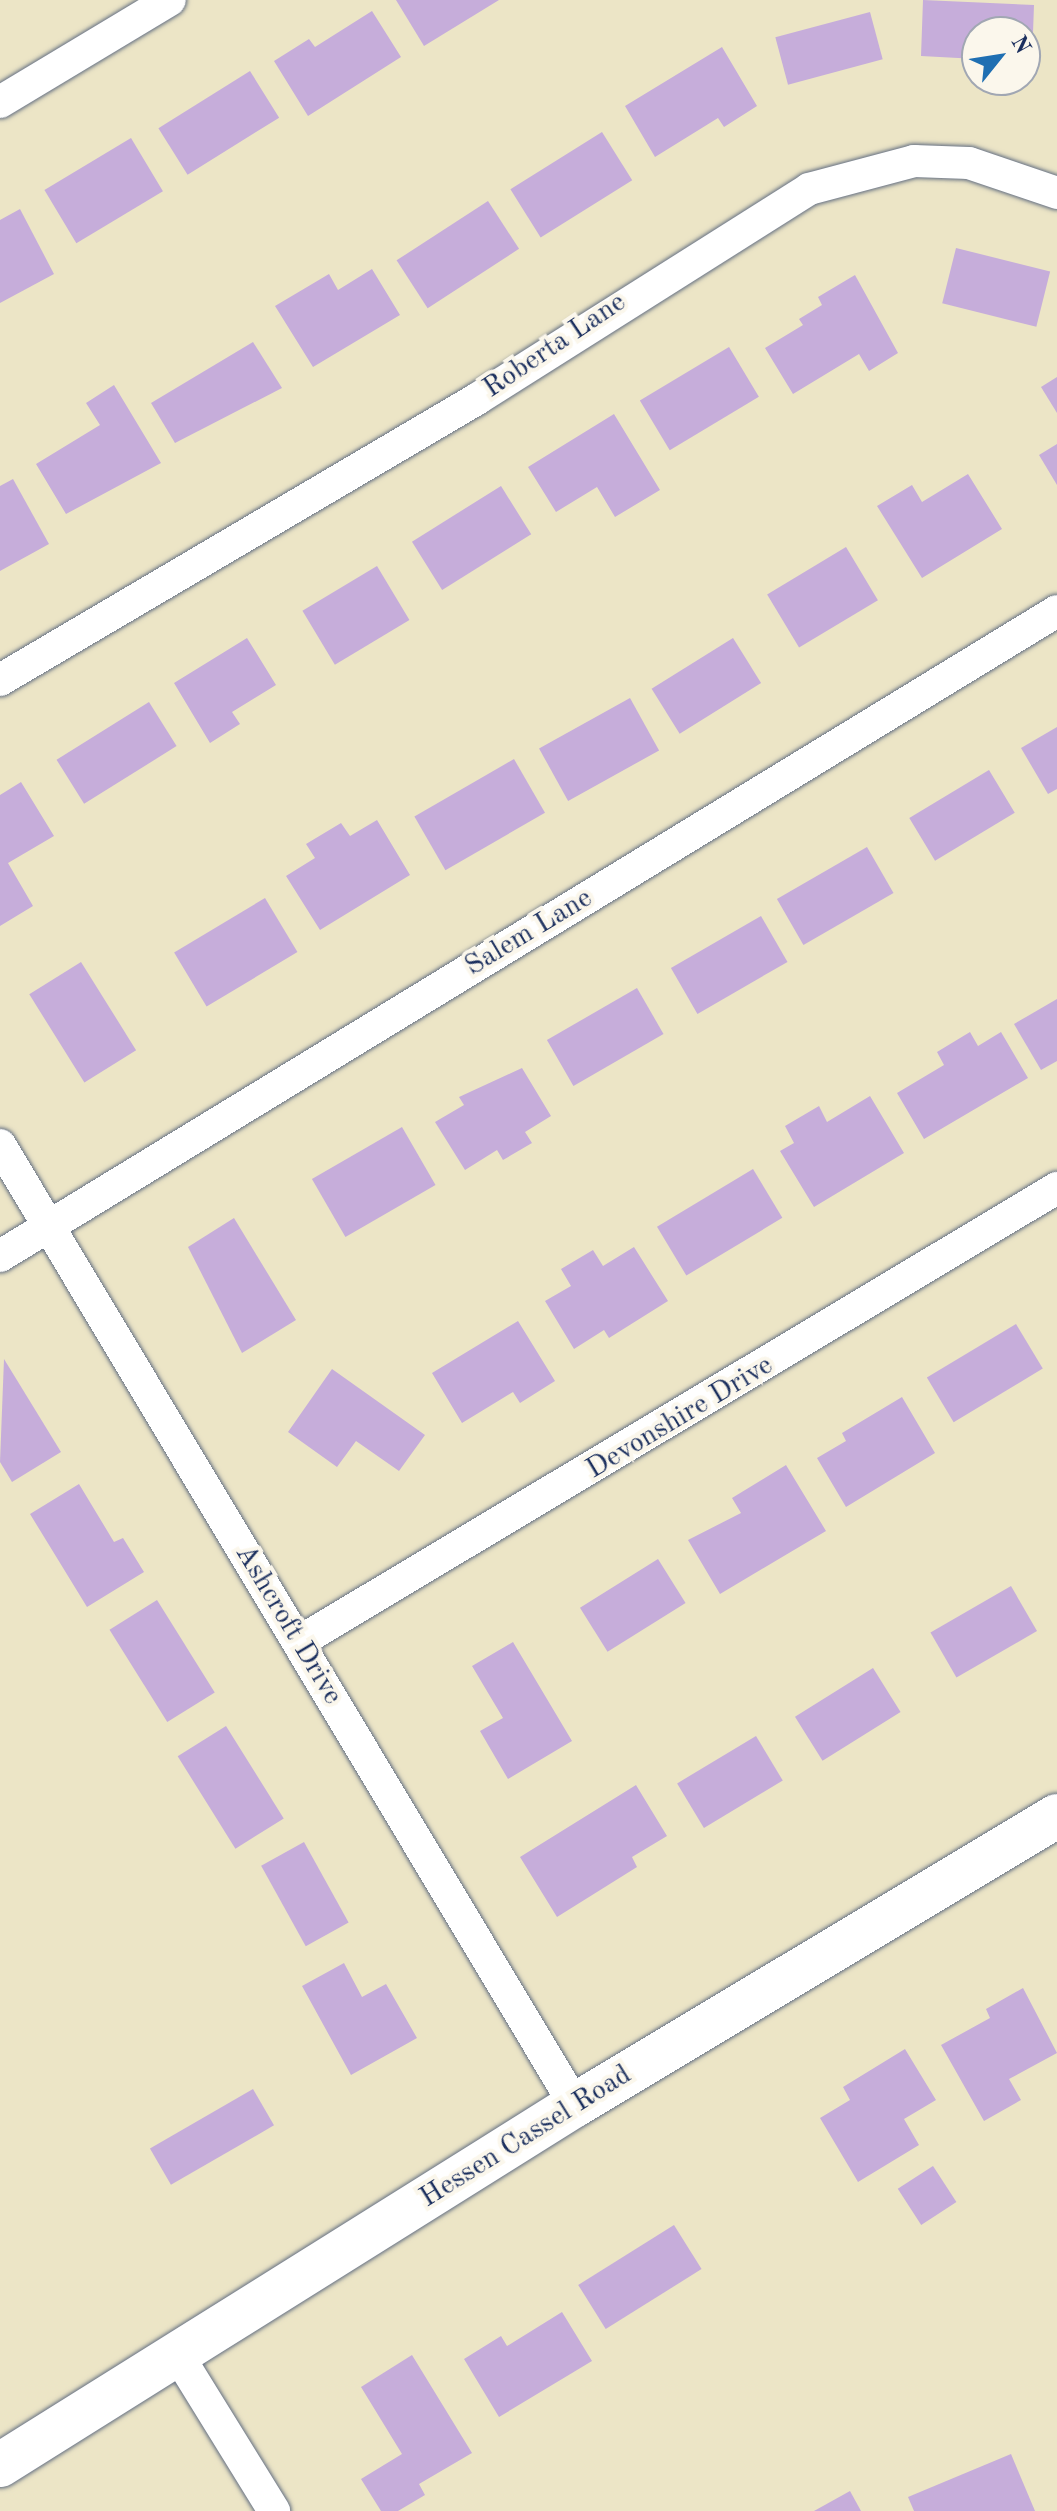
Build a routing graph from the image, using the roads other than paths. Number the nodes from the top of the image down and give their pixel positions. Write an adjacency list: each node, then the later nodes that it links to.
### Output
1 (170, 0): 2 (street)
2 (0, 102)
3 (1057, 193): 5 (street, Roberta Lane)
4 (1057, 611): 8 (street, Salem Lane)
5 (0, 680)
6 (0, 1145): 8 (street, Ashcroft Drive)
7 (1057, 1188): 10 (street, Devonshire Drive)
8 (49, 1227): 9 (street, Salem Lane); 10 (street, Ashcroft Drive)
9 (0, 1256)
10 (299, 1642): 12 (street, Ashcroft Drive)
11 (1057, 1816): 12 (main road, Hessen Cassel Road)
12 (575, 2105): 13 (main road, Hessen Cassel Road)
13 (179, 2357): 14 (main road, Hessen Cassel Road); 15 (street)
14 (0, 2465)
15 (274, 2511)

